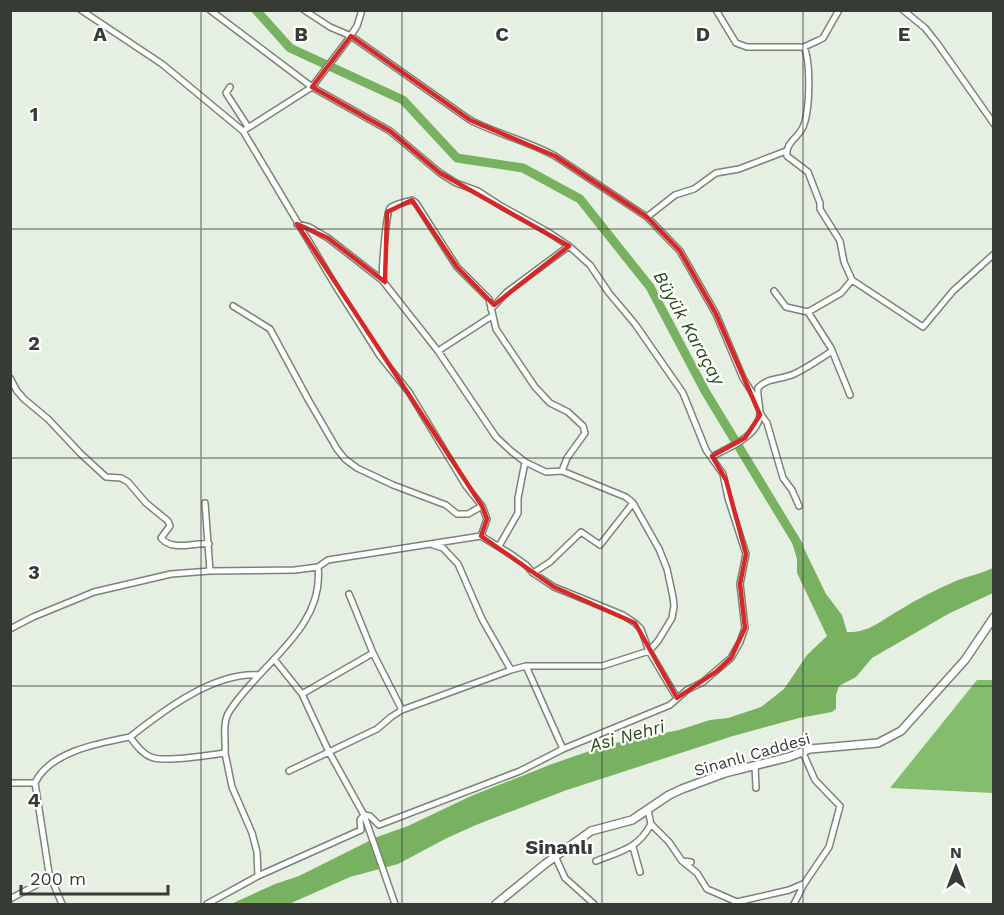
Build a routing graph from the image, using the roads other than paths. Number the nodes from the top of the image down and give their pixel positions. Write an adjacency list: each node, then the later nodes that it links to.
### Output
1 (81, 10): 13 (street)
2 (210, 10): 11 (street)
3 (304, 10): 8 (street)
4 (362, 10): 8 (street)
5 (716, 10): 9 (street)
6 (839, 10): 9 (street)
7 (903, 10): 12 (street)
8 (349, 39): 11 (street); 15 (street)
9 (804, 46): 14 (street)
10 (230, 87): 13 (street)
11 (312, 87): 13 (street); 17 (street)
12 (993, 124)
13 (246, 129): 16 (street)
14 (786, 151): 15 (street); 20 (street)
15 (647, 217): 29 (street)
16 (297, 225): 19 (street); 36 (street)
17 (569, 246): 24 (street); 31 (street)
18 (993, 254): 20 (street)
19 (382, 279): 24 (street); 25 (street)
20 (852, 280): 23 (street)
21 (774, 291): 23 (street)
22 (232, 306): 36 (street)
23 (808, 312): 26 (street)
24 (491, 313): 25 (street); 33 (street)
25 (438, 351): 32 (street)
26 (832, 351): 28 (street); 29 (street)
27 (10, 378): 39 (street)
28 (850, 395)
29 (758, 402): 30 (street)
30 (760, 413): 31 (street); 37 (street)
31 (711, 457): 55 (street)
32 (525, 462): 33 (street); 41 (street)
33 (562, 471): 35 (street)
34 (205, 503): 39 (street)
35 (633, 503): 44 (street); 48 (street)
36 (482, 506): 38 (street)
37 (799, 506)
38 (481, 536): 40 (street); 41 (street)
39 (209, 544): 43 (street)
40 (431, 544): 42 (street); 52 (street)
41 (499, 546): 44 (street)
42 (318, 567): 43 (street); 50 (street)
43 (210, 571): 47 (street)
44 (533, 573): 48 (street)
45 (348, 594): 49 (street)
46 (993, 617): 61 (main road, Sinanlı Caddesi)
47 (10, 629)
48 (649, 651): 51 (street); 55 (street)
49 (373, 653): 54 (street); 56 (street)
50 (274, 659): 53 (street); 54 (street)
51 (526, 666): 52 (street); 58 (street)
52 (511, 670): 56 (street)
53 (260, 675): 57 (street); 60 (street)
54 (302, 694): 59 (street)
55 (677, 698): 58 (street)
56 (402, 710): 59 (street)
57 (130, 737): 60 (street); 65 (street)
58 (563, 749): 68 (street)
59 (329, 752): 63 (street); 68 (street)
60 (225, 753): 77 (street)
61 (803, 753): 62 (main road, Sinanlı Caddesi); 78 (street)
62 (755, 765): 66 (street); 67 (main road, Sinanlı Caddesi)
63 (289, 771)
64 (10, 783): 65 (street)
65 (35, 783): 76 (street)
66 (756, 788)
67 (648, 810): 69 (street); 71 (main road, Sinanlı Caddesi)
68 (364, 815): 77 (street); 82 (street)
69 (651, 824): 70 (street); 73 (street)
70 (633, 847): 72 (street); 75 (street)
71 (555, 856): 83 (main road, Sinanlı Caddesi); 84 (street)
72 (596, 861)
73 (682, 861): 74 (street); 78 (street)
74 (691, 862)
75 (640, 872)
76 (49, 873): 79 (street); 80 (street)
77 (258, 876): 81 (street)
78 (804, 884): 85 (street)
79 (10, 898)
80 (62, 904)
81 (207, 904)
82 (395, 904)
83 (497, 904)
84 (594, 904)
85 (794, 904)

